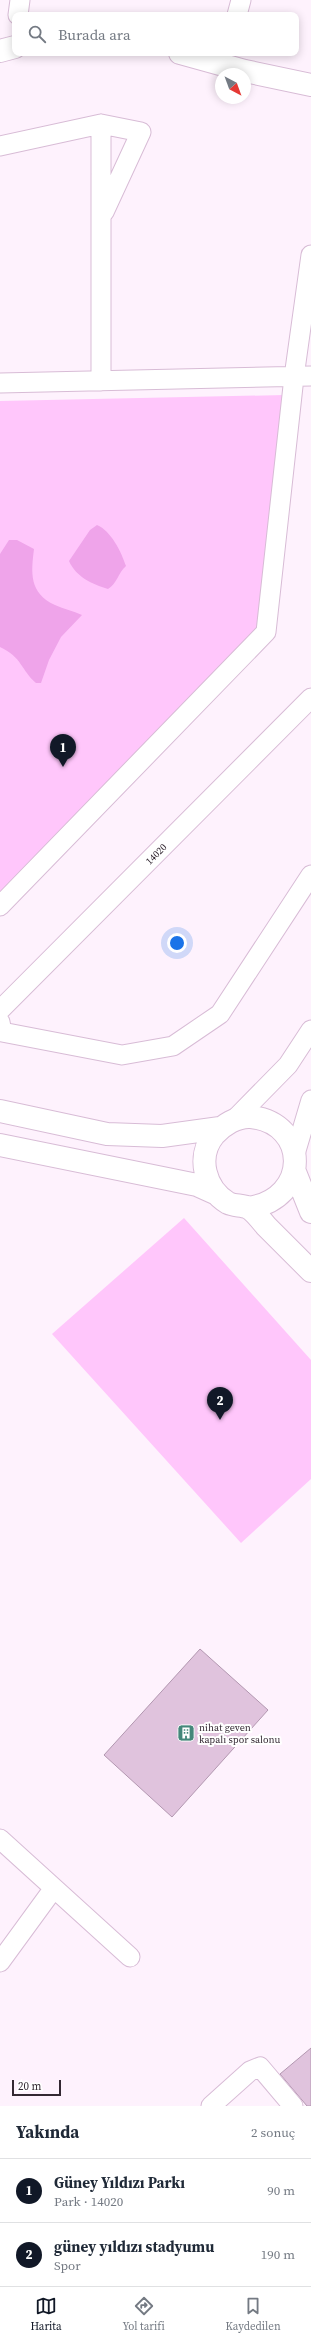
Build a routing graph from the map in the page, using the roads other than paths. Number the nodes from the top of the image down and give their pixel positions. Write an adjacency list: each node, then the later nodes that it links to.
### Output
1 (20, 0): 3 (street)
2 (241, 0): 4 (street)
3 (18, 12)
4 (238, 12)
5 (203, 56): 6 (main road)
6 (226, 59): 7 (main road)
7 (311, 85)
8 (101, 124): 9 (street); 10 (street); 10 (street)
9 (4, 148)
10 (101, 217): 13 (street)
11 (311, 255): 12 (street)
12 (302, 377): 13 (street); 17 (street)
13 (101, 381): 14 (street)
14 (0, 383)
15 (311, 698): 18 (street, 14020)
16 (311, 875): 19 (street)
17 (0, 906)
18 (0, 1010)
19 (0, 1022)
20 (311, 1030): 23 (street)
21 (311, 1100): 25 (street)
22 (0, 1111): 23 (main road)
23 (227, 1124): 25 (main road); 26 (main road)
24 (0, 1145): 26 (main road)
25 (295, 1163): 27 (main road); 28 (main road)
26 (217, 1194): 27 (main road)
27 (248, 1208): 29 (main road)
28 (311, 1212)
29 (311, 1271)
30 (0, 1839): 31 (street)
31 (54, 1888): 32 (street); 33 (street)
32 (130, 1957)
33 (0, 1962)
34 (211, 2106): 35 (street)
35 (294, 2106)

